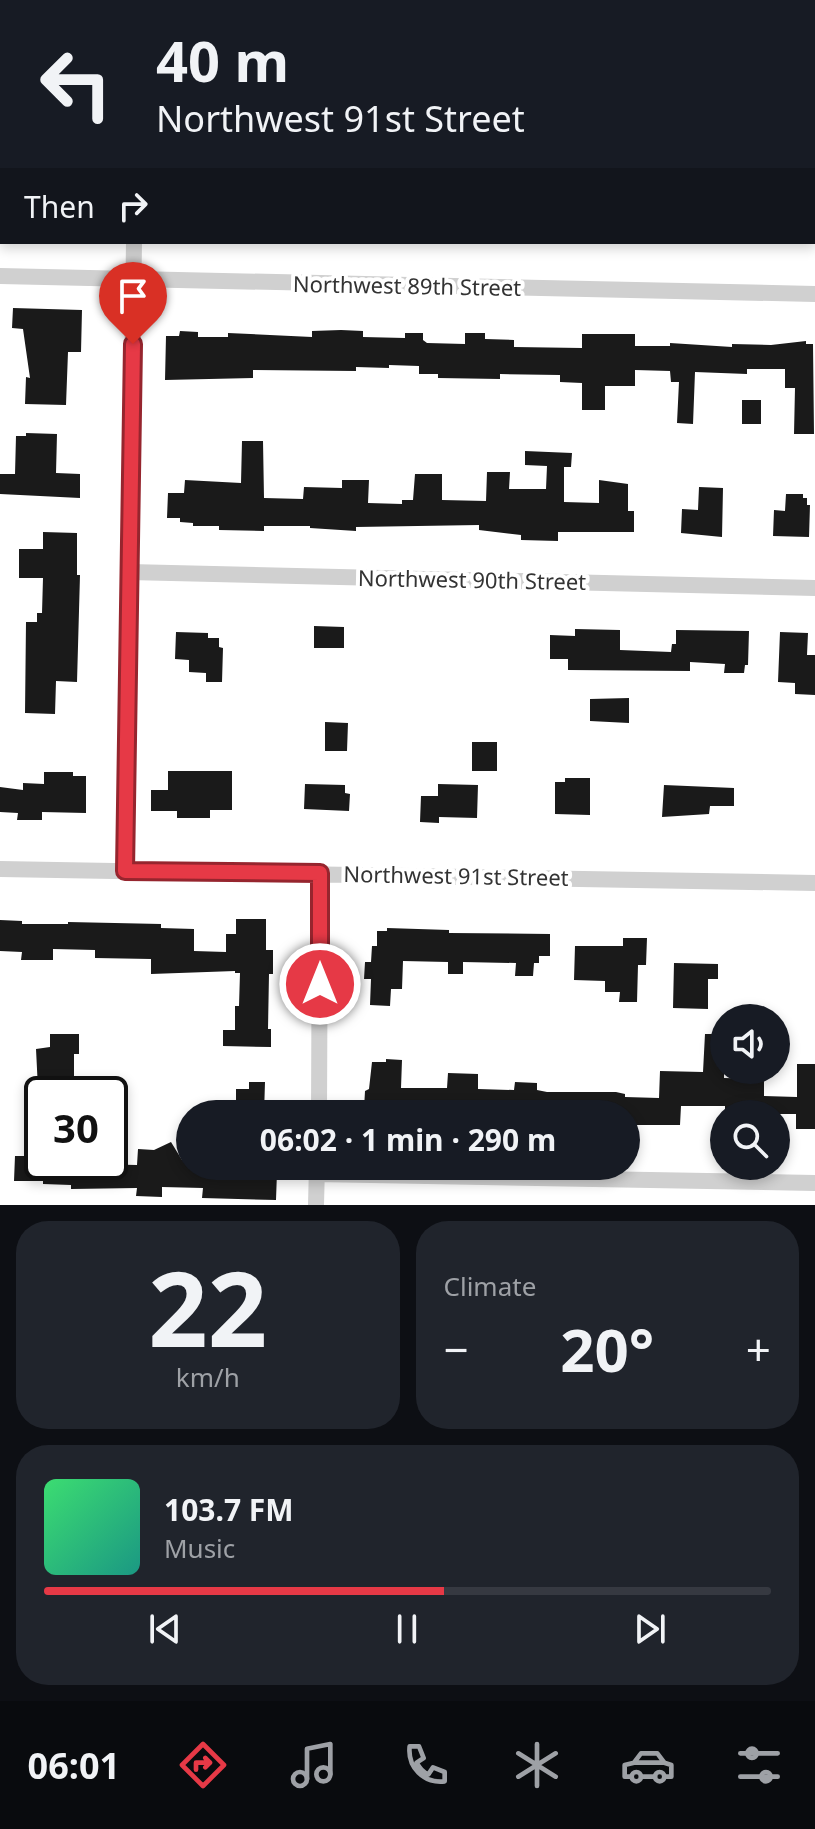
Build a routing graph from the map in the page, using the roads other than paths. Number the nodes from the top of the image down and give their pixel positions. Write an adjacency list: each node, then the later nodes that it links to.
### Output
1 (134, 244): 3 (street)
2 (0, 276): 3 (street, Northwest 89th Street)
3 (134, 280): 4 (street, Northwest 89th Street); 5 (street)
4 (815, 294)
5 (129, 572): 6 (street, Northwest 90th Street); 8 (street)
6 (815, 588)
7 (0, 869): 8 (street, Northwest 91st Street)
8 (125, 871): 9 (street, Northwest 91st Street)
9 (320, 873): 10 (street, Northwest 91st Street); 11 (street)
10 (815, 883)
11 (319, 1100)
12 (640, 1178): 14 (street)
13 (316, 1180): 15 (street)
14 (815, 1183)
15 (316, 1205)

